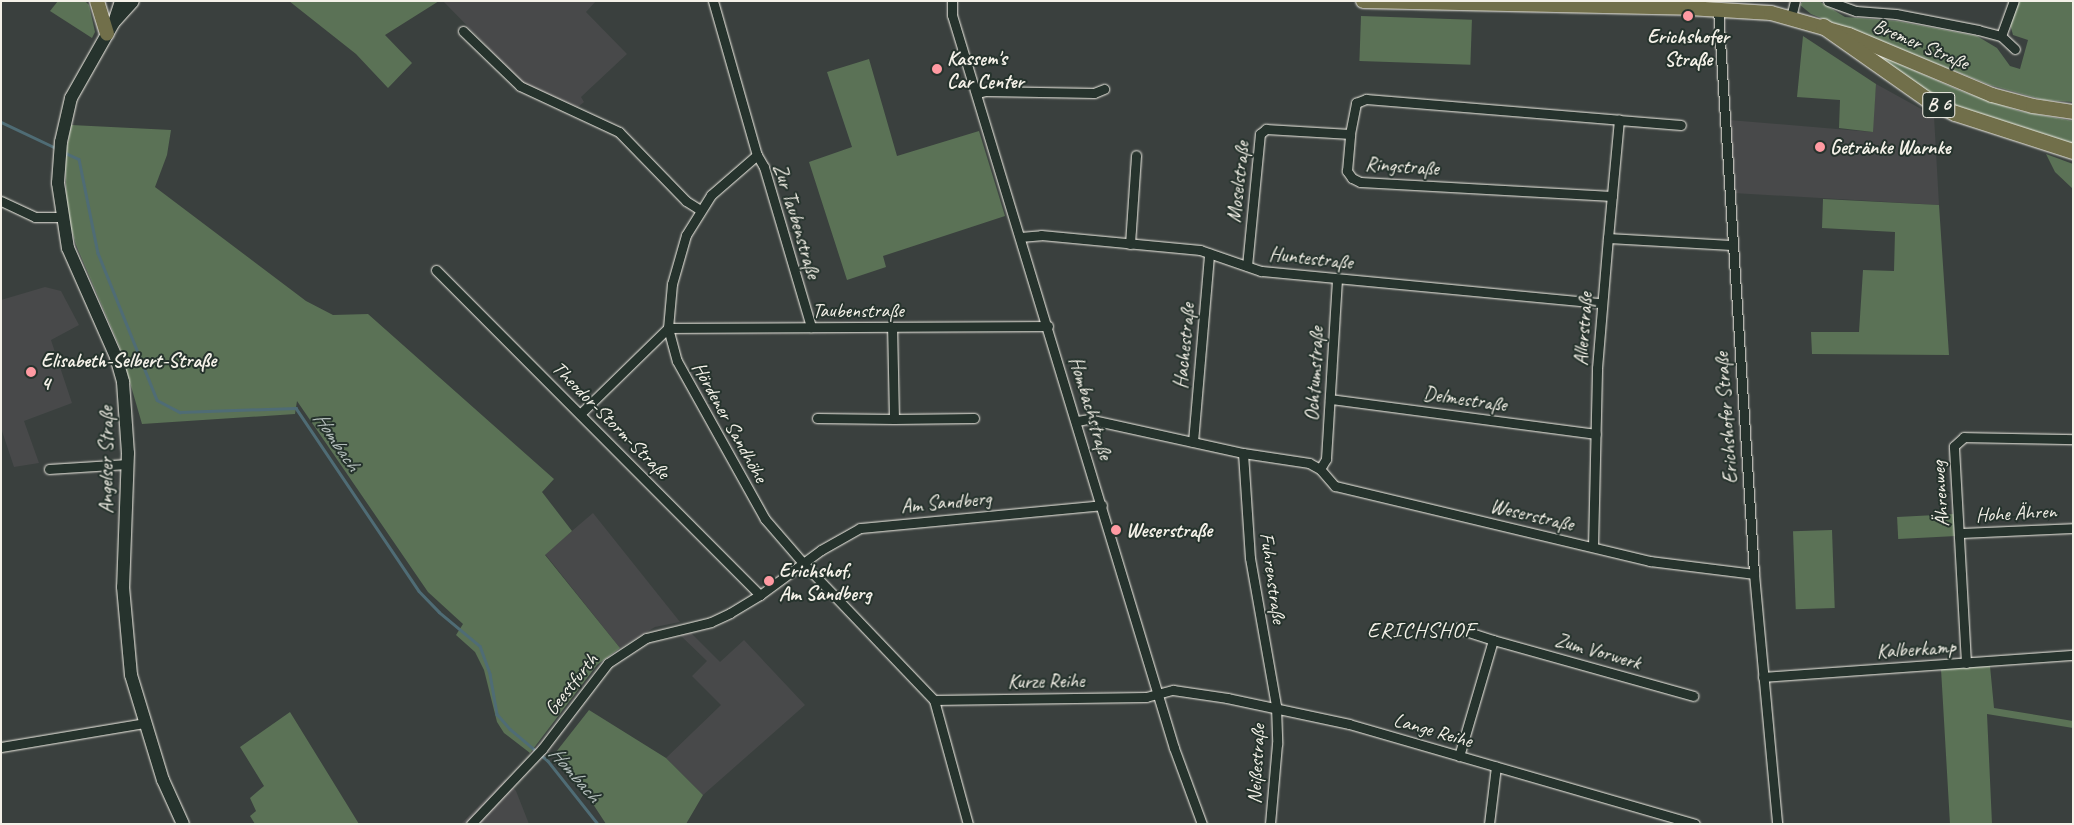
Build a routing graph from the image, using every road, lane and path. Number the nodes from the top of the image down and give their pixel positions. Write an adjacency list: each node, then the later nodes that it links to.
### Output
1 (97, 1): 14 (main road)
2 (121, 1): 14 (main road, Angelser Straße)
3 (133, 1): 14 (main road, Angelser Straße)
4 (713, 1): 25 (street)
5 (952, 1): 19 (street, Hombachstraße)
6 (1363, 1): 7 (main road, Bremer Straße / B 6)
7 (1377, 1): 11 (main road, Bremer Straße / B 6)
8 (1795, 1): 12 (street)
9 (1828, 1): 16 (street)
10 (2014, 1): 16 (street)
11 (1718, 9): 12 (main road, Bremer Straße / B 6); 34 (street, Erichshofer Straße)
12 (1791, 17): 13 (main road, Bremer Straße / B 6)
13 (1823, 26): 20 (main road, Bremer Straße / B 6); 24 (highway, B 6)
14 (111, 28): 30 (main road, Angelser Straße)
15 (463, 31): 29 (street)
16 (2001, 36): 17 (street)
17 (2015, 49)
18 (1104, 89): 19 (street)
19 (977, 93): 31 (street, Hombachstraße)
20 (2073, 112)
21 (1619, 120): 22 (street, Ringstraße); 23 (street, Ringstraße); 27 (street)
22 (1681, 125)
23 (1350, 134): 27 (street, Ringstraße); 36 (street, Moselstraße)
24 (2073, 151)
25 (757, 155): 29 (street, Hördener Sandhöhe); 41 (street, Zur Taubenstraße)
26 (1136, 155): 33 (street)
27 (1612, 196): 32 (street)
28 (1, 201): 30 (street)
29 (699, 209): 43 (street, Hördener Sandhöhe)
30 (62, 217): 54 (main road, Angelser Straße)
31 (1020, 237): 33 (street, Huntestraße); 40 (street, Hombachstraße)
32 (1608, 238): 34 (street); 39 (street, Allerstraße)
33 (1130, 244): 35 (street, Huntestraße)
34 (1731, 245): 62 (street, Erichshofer Straße)
35 (1210, 254): 36 (street, Huntestraße); 52 (street, Hachestraße)
36 (1246, 266): 38 (street, Huntestraße)
37 (436, 270): 45 (street, Theodor-Storm-Straße)
38 (1336, 278): 39 (street, Huntestraße); 44 (street, Ochtumstraße)
39 (1602, 303): 50 (street, Allerstraße)
40 (1048, 326): 42 (street, Taubenstraße); 49 (street, Hombachstraße)
41 (811, 327): 42 (street, Taubenstraße); 43 (street, Taubenstraße)
42 (892, 327): 48 (street)
43 (668, 328): 45 (street); 61 (street, Hördener Sandhöhe)
44 (1330, 398): 50 (street, Delmestraße); 56 (street, Ochtumstraße)
45 (580, 414): 63 (street, Theodor-Storm-Straße)
46 (817, 418): 48 (street)
47 (974, 418): 48 (street)
48 (894, 419)
49 (1076, 421): 52 (street, Weserstraße); 57 (street, Hombachstraße)
50 (1596, 434): 60 (street, Allerstraße)
51 (2073, 439): 59 (street, Ährenweg)
52 (1193, 442): 53 (street, Weserstraße)
53 (1244, 453): 56 (street, Weserstraße); 72 (street, Fuhrenstraße)
54 (127, 464): 55 (street); 73 (main road, Angelser Straße)
55 (50, 469)
56 (1320, 469): 60 (street, Weserstraße)
57 (1102, 505): 61 (street, Am Sandberg); 69 (street, Hombachstraße)
58 (2073, 528): 59 (street, Hohe Ähren)
59 (1960, 533): 67 (street, Ährenweg)
60 (1593, 547): 62 (street, Weserstraße)
61 (803, 563): 63 (street, Geestfurth); 71 (street, Hördener Sandhöhe)
62 (1754, 574): 68 (street, Erichshofer Straße)
63 (760, 595): 78 (street, Geestfurth)
64 (1456, 628): 65 (street, Zum Vorwerk)
65 (1493, 640): 70 (street, Zum Vorwerk); 75 (street)
66 (2073, 655): 67 (street, Kalberkamp)
67 (1966, 663): 68 (street, Kalberkamp)
68 (1763, 677): 84 (street, Erichshofer Straße)
69 (1157, 694): 71 (street, Kurze Reihe); 72 (street, Lange Reihe); 80 (street, Hombachstraße)
70 (1693, 696)
71 (934, 700): 79 (street, Hördener Sandhöhe)
72 (1276, 706): 75 (street, Lange Reihe); 81 (street, Neißestraße)
73 (144, 723): 74 (street); 77 (main road, Angelser Straße)
74 (1, 748)
75 (1460, 756): 76 (street, Lange Reihe)
76 (1496, 766): 82 (street); 83 (street, Lange Reihe)
77 (183, 824)
78 (471, 824)
79 (968, 824)
80 (1202, 824)
81 (1270, 824)
82 (1489, 824)
83 (1695, 824)
84 (1778, 824)

